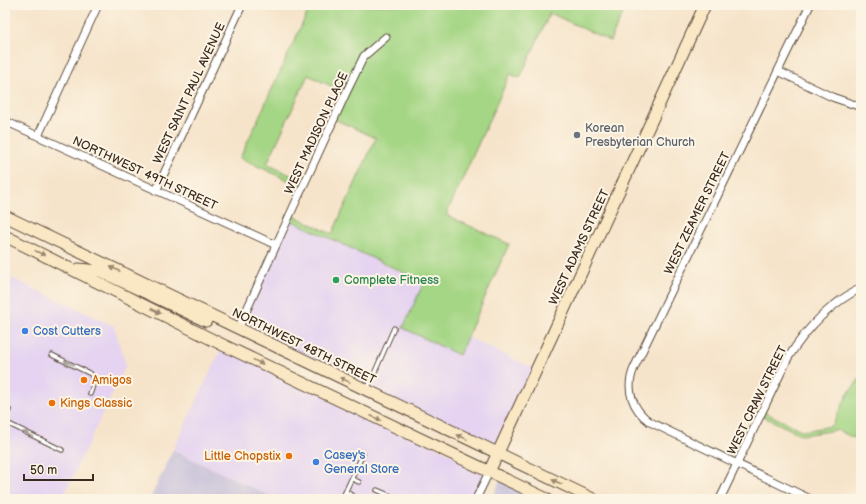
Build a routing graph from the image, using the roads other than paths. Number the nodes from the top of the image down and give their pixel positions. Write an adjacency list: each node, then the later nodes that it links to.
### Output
1 (98, 5): 9 (street)
2 (242, 5): 10 (street, WEST SAINT PAUL AVENUE)
3 (705, 5): 24 (main road, WEST ADAMS STREET)
4 (810, 5): 6 (street, WEST ZEAMER STREET)
5 (386, 36): 13 (street, WEST MADISON PLACE)
6 (778, 71): 7 (street); 25 (street, WEST ZEAMER STREET)
7 (861, 106)
8 (5, 121): 9 (street, NORTHWEST 49TH STREET)
9 (38, 136): 10 (street, NORTHWEST 49TH STREET)
10 (156, 191): 13 (street, NORTHWEST 49TH STREET)
11 (5, 216): 17 (main road, NORTHWEST 48TH STREET, one-way to 11)
12 (5, 236): 14 (main road, one-way to 14)
13 (276, 245): 17 (street, WEST MADISON PLACE)
14 (74, 269): 17 (main road); 26 (main road, one-way to 26)
15 (861, 288): 25 (street, WEST CRAW STREET)
16 (394, 328): 19 (lane)
17 (238, 329): 19 (main road, NORTHWEST 48TH STREET, one-way to 17)
18 (52, 356): 20 (lane, one-way to 18)
19 (367, 390): 24 (main road, NORTHWEST 48TH STREET, one-way to 19)
20 (90, 394)
21 (9, 410): 22 (lane, one-way to 21)
22 (62, 450)
23 (363, 454): 27 (lane)
24 (498, 454): 26 (main road, WEST ADAMS STREET); 36 (main road, NORTHWEST 48TH STREET, one-way to 24)
25 (737, 464): 37 (street, WEST CRAW STREET); 38 (street)
26 (489, 472): 34 (street, WEST ADAMS STREET); 35 (main road)
27 (352, 479): 28 (lane); 30 (lane)
28 (359, 482)
29 (377, 490): 32 (lane)
30 (346, 492): 31 (lane); 33 (lane)
31 (353, 496)
32 (391, 496)
33 (342, 499)
34 (476, 499)
35 (547, 499)
36 (593, 499)
37 (720, 499)
38 (810, 499)

